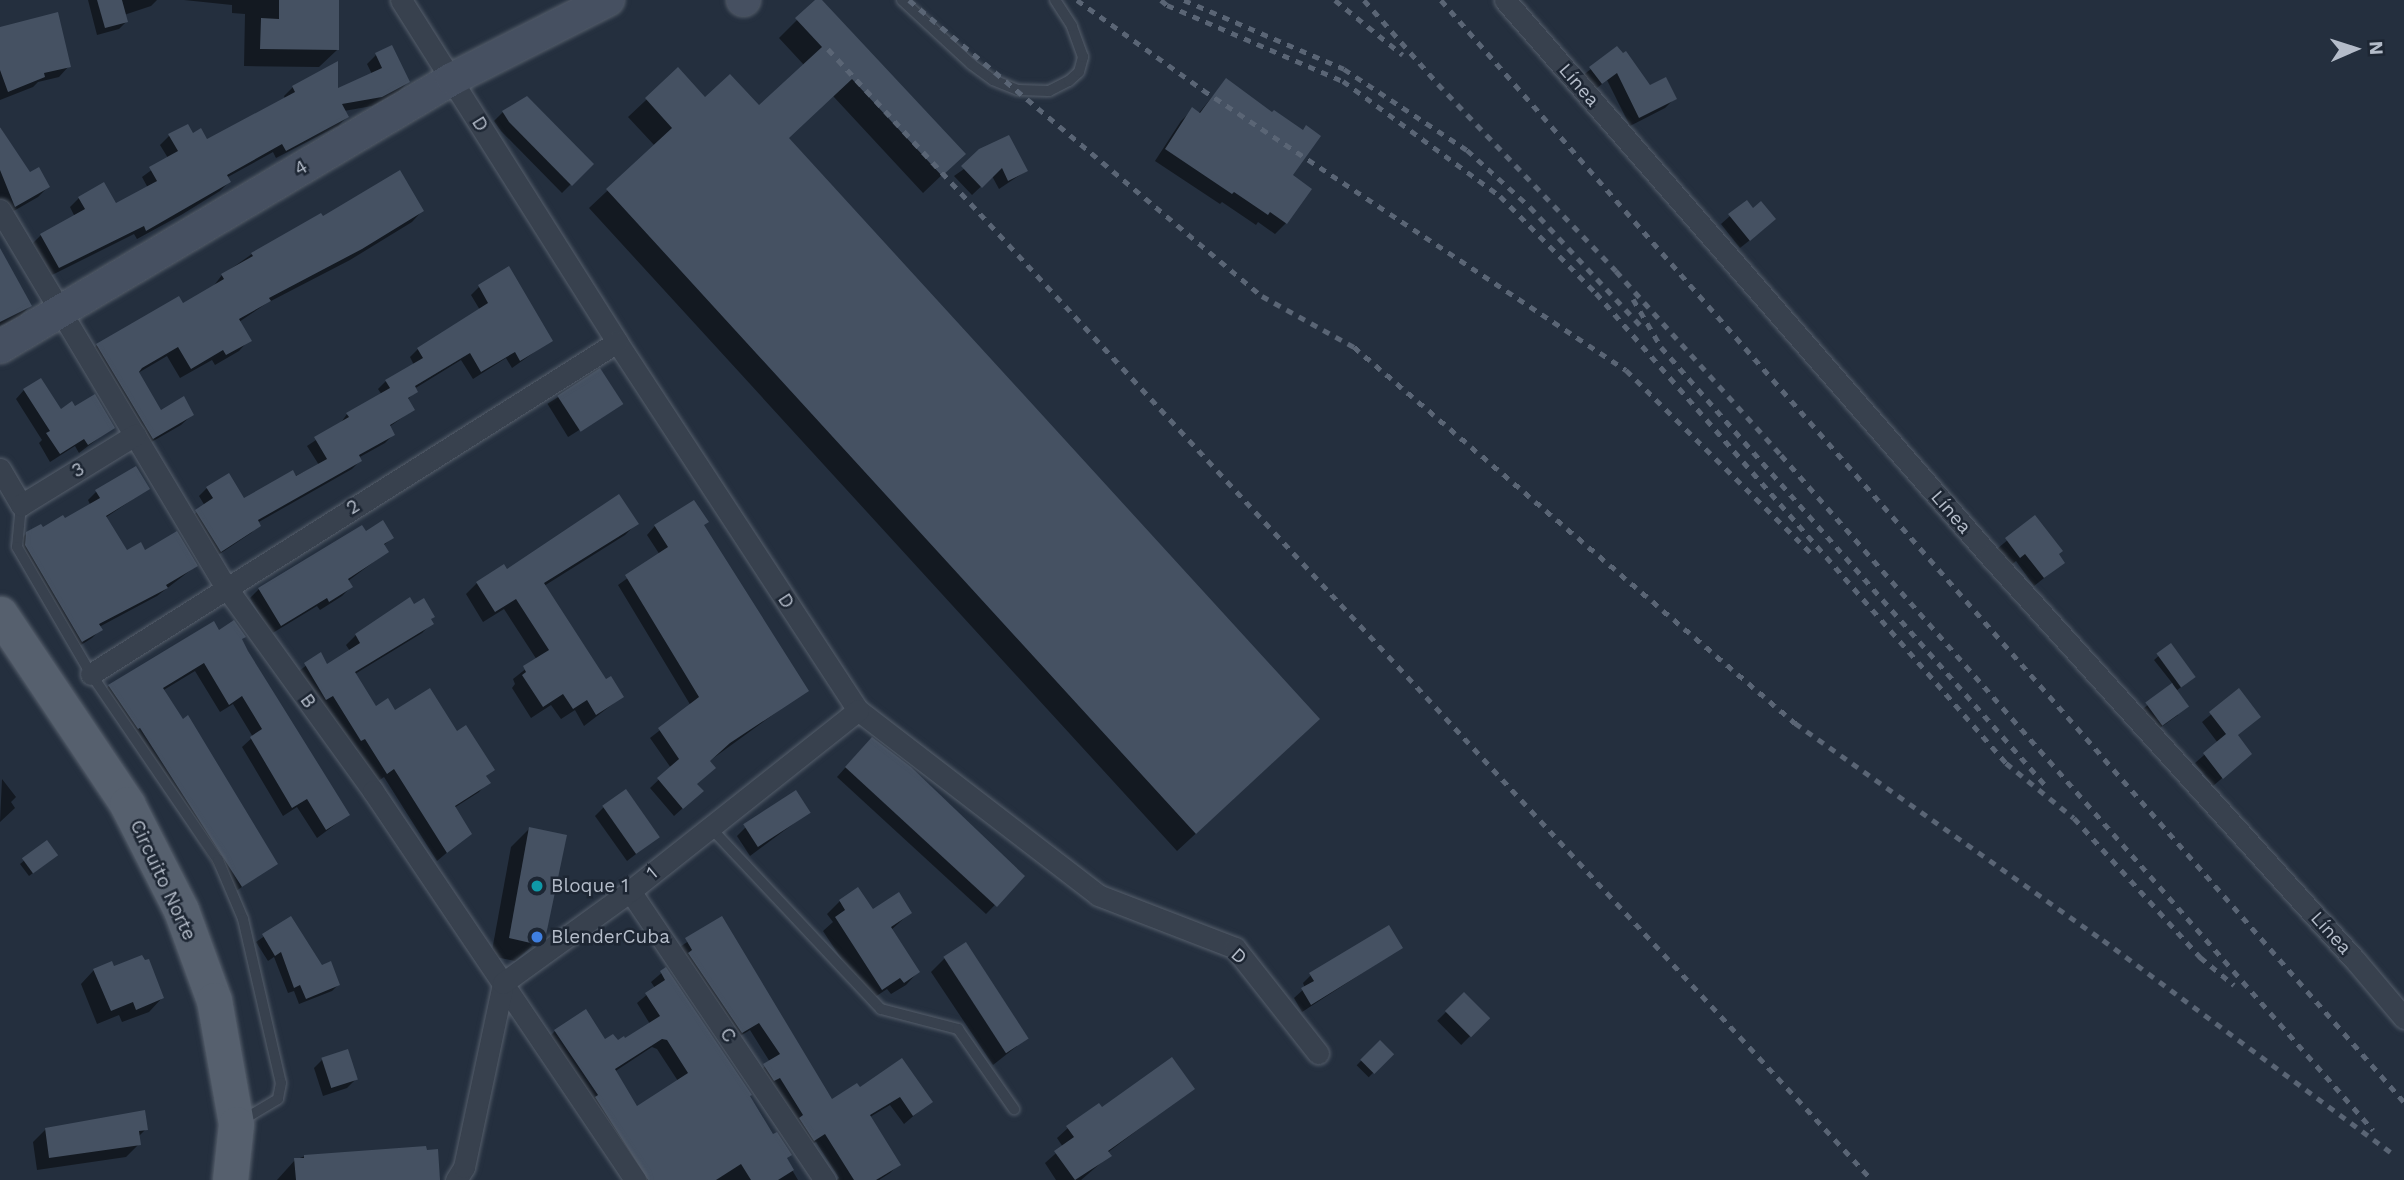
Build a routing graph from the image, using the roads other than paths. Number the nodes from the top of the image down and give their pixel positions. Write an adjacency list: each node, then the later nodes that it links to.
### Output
1 (401, 0): 6 (street, D)
2 (608, 0): 6 (street, 4)
3 (902, 0): 4 (lane)
4 (1055, 0)
5 (1505, 0): 21 (street, Línea)
6 (452, 79): 8 (street, 4); 9 (street, D)
7 (0, 210): 8 (street, B)
8 (62, 309): 10 (street, 4); 11 (street, B)
9 (617, 342): 14 (street, 2); 17 (street, D)
10 (0, 347)
11 (135, 435): 13 (street, 3); 14 (street, B)
12 (0, 469): 13 (street)
13 (21, 505): 16 (lane)
14 (226, 587): 16 (street, 2); 20 (street, B)
15 (0, 614): 24 (main road, Circuito Norte)
16 (91, 674): 24 (lane)
17 (858, 710): 18 (street, 1); 22 (street, D)
18 (709, 826): 19 (street, 1); 23 (lane)
19 (631, 891): 20 (street, 1); 28 (street, C)
20 (503, 983): 26 (street); 27 (street, B)
21 (2404, 1018)
22 (1318, 1053)
23 (1014, 1109)
24 (236, 1124): 25 (main road, Circuito Norte)
25 (230, 1180)
26 (456, 1180)
27 (635, 1180)
28 (825, 1180)

